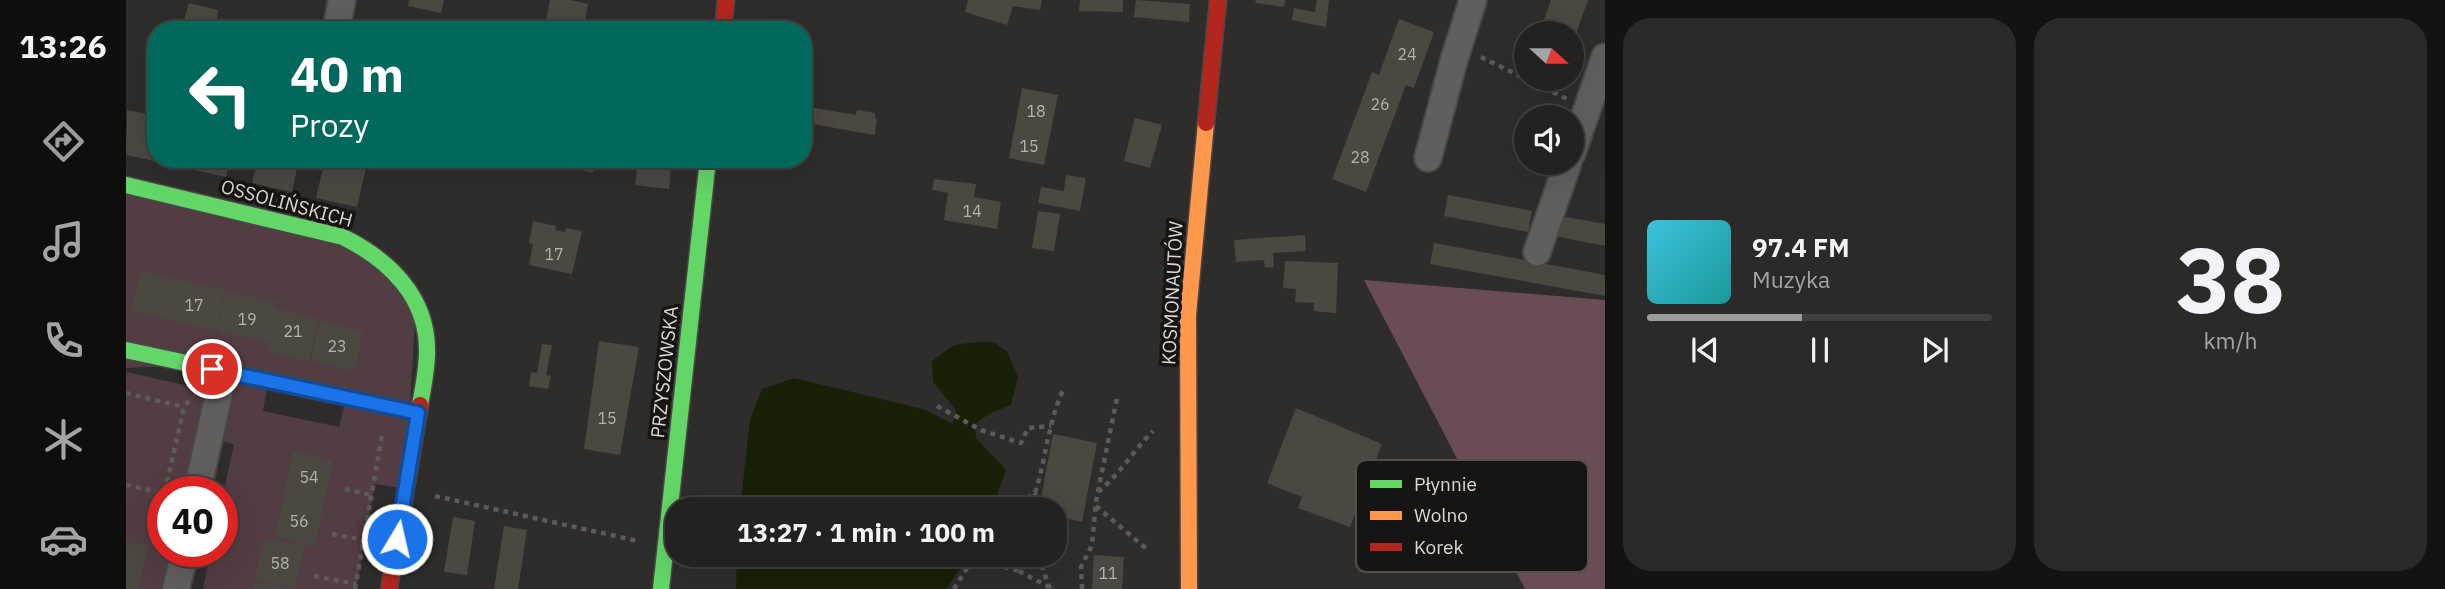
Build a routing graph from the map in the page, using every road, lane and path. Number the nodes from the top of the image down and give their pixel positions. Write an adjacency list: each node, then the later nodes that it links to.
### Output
1 (726, 0): 4 (street)
2 (1218, 0): 56 (street, KOSMONAUTÓW)
3 (1474, 0): 9 (street)
4 (724, 21)
5 (1472, 52): 7 (path)
6 (1605, 57): 8 (street)
7 (1576, 104)
8 (1584, 118)
9 (1428, 158)
10 (707, 168): 53 (street, PRZYSZOWSKA)
11 (1564, 175): 13 (street)
12 (126, 185): 22 (street, OSSOLIŃSKICH)
13 (1537, 252)
14 (126, 350): 15 (street)
15 (224, 371): 22 (street); 27 (street)
16 (1063, 390): 23 (path)
17 (126, 393): 21 (path)
18 (193, 397): 21 (path)
19 (1116, 398): 33 (path)
20 (936, 406): 23 (path)
21 (184, 407): 26 (path)
22 (418, 413): 31 (street, OSSOLIŃSKICH)
23 (1051, 426): 32 (path)
24 (383, 430): 34 (path)
25 (1153, 430): 33 (path)
26 (168, 476)
27 (201, 476)
28 (126, 485): 29 (path)
29 (147, 489)
30 (345, 489): 34 (path)
31 (405, 489): 40 (path); 52 (street, OSSOLIŃSKICH)
32 (1035, 493): 35 (path); 36 (path)
33 (1098, 493): 37 (path)
34 (371, 495): 39 (path)
35 (1029, 497)
36 (1035, 497)
37 (1096, 506): 41 (path); 55 (path)
38 (332, 534): 39 (path)
39 (364, 540): 49 (path)
40 (646, 542)
41 (1149, 551)
42 (181, 567): 51 (street)
43 (968, 567): 54 (path)
44 (1005, 567): 47 (path)
45 (1022, 567): 47 (path)
46 (1043, 567): 50 (path)
47 (1019, 571): 50 (path)
48 (314, 576): 49 (path)
49 (355, 587)
50 (1050, 588)
51 (176, 589)
52 (389, 589)
53 (661, 589)
54 (954, 589)
55 (1082, 589)
56 (1189, 589)

